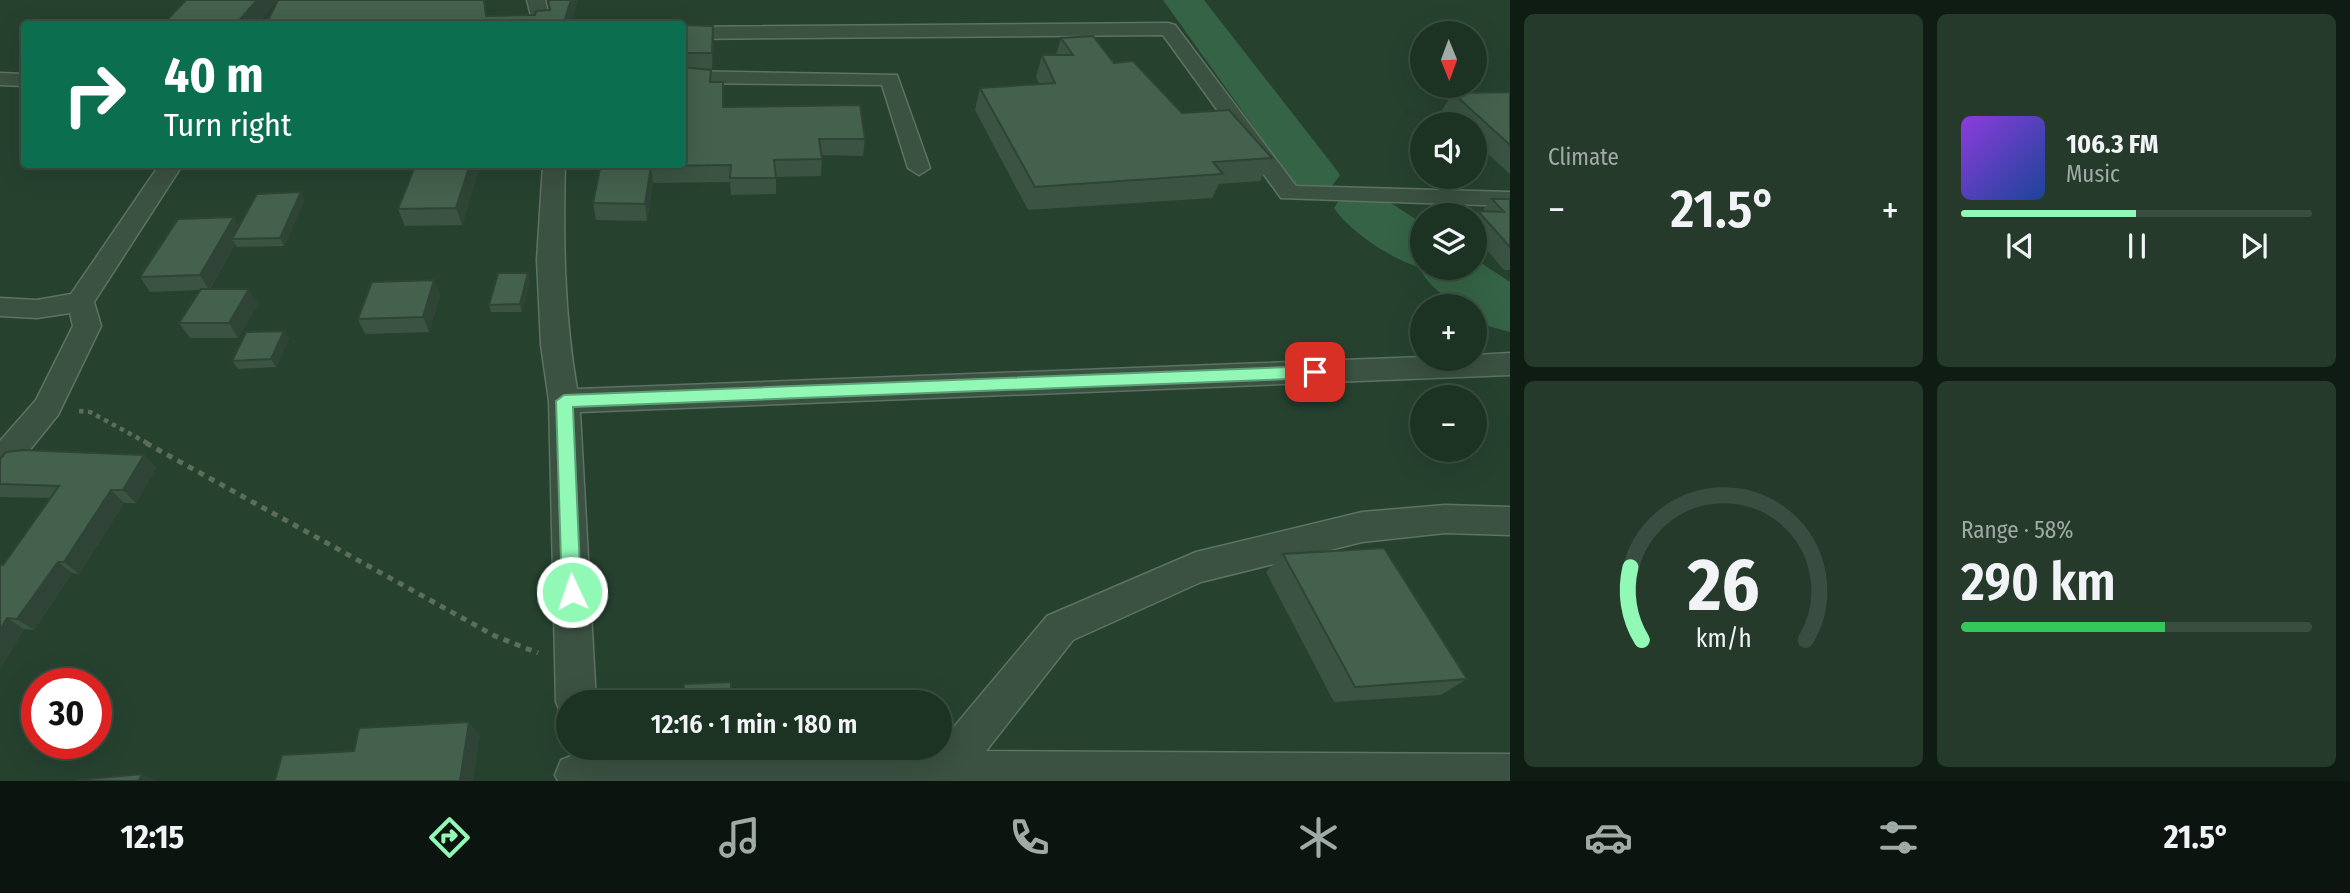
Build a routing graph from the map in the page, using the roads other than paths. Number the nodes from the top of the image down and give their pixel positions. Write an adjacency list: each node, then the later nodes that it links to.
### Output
1 (536, 0): 2 (street)
2 (540, 21)
3 (686, 33): 10 (street)
4 (686, 77): 9 (street)
5 (0, 79): 6 (street)
6 (21, 80)
7 (169, 168): 11 (street)
8 (554, 168): 14 (street)
9 (919, 168)
10 (1510, 200)
11 (80, 302): 12 (street); 15 (street)
12 (0, 307)
13 (1510, 364): 14 (street)
14 (564, 401): 17 (street)
15 (0, 464)
16 (1510, 521): 19 (street)
17 (576, 690)
18 (576, 768): 19 (street)
19 (943, 772): 20 (street)
20 (1510, 775)

